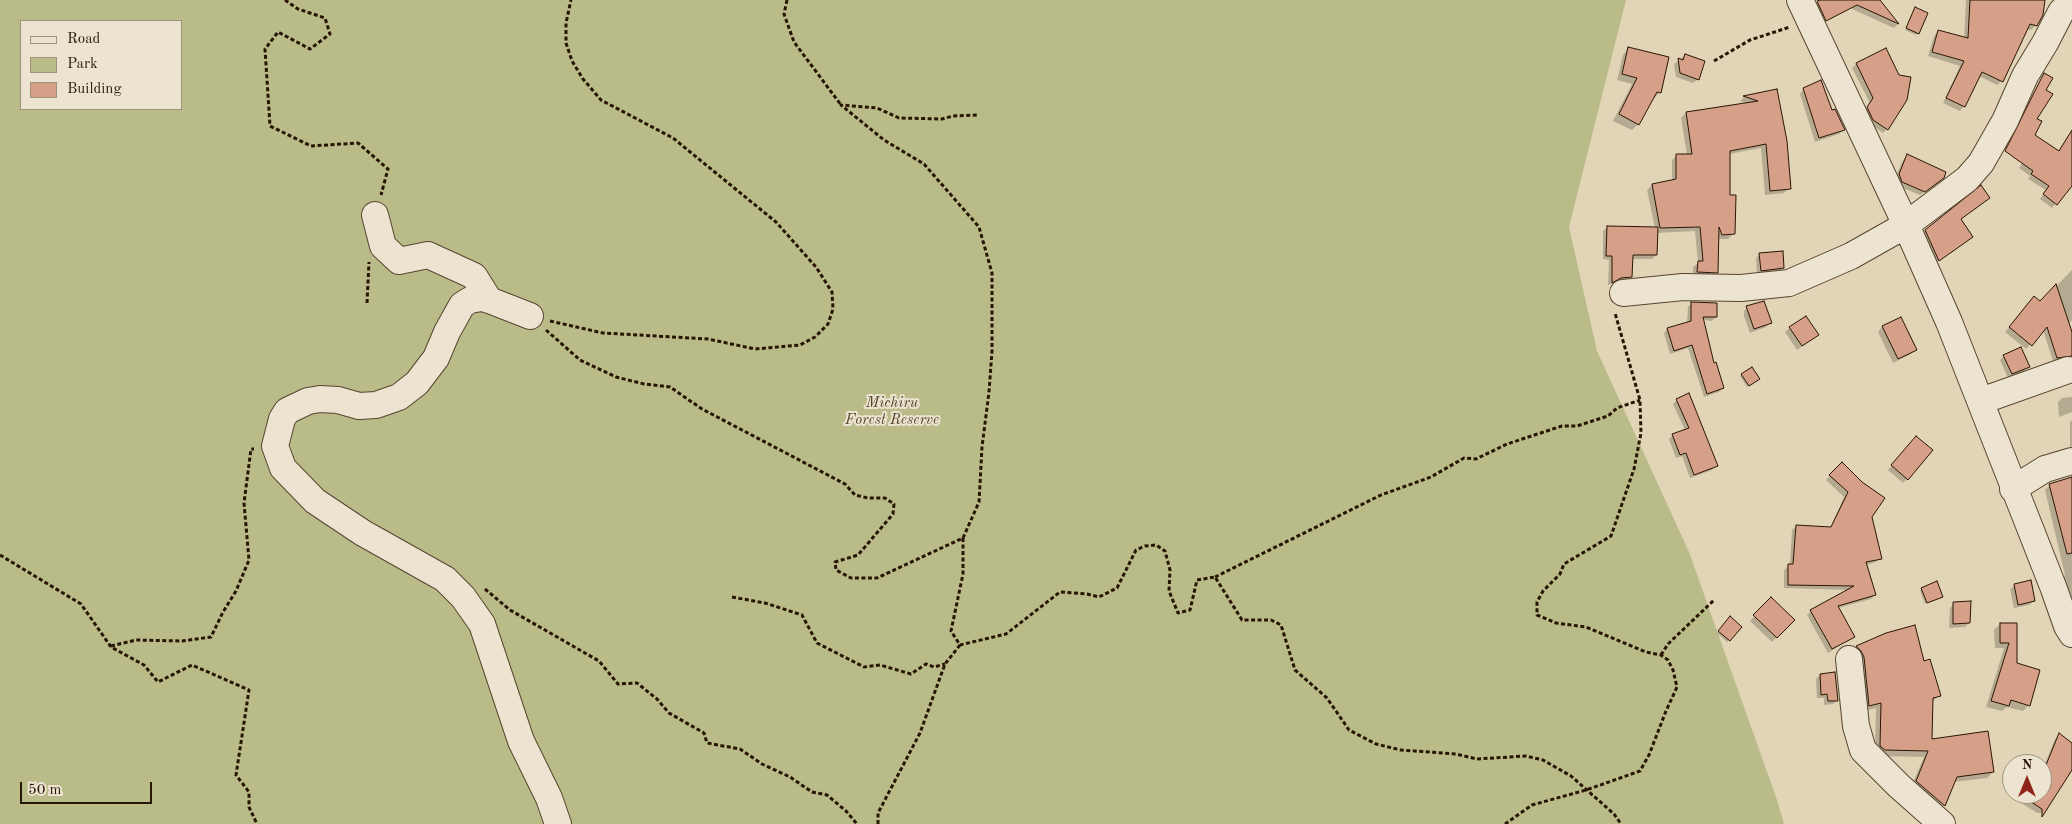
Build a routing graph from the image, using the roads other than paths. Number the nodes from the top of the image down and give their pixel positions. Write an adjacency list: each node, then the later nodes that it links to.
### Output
1 (2072, 4): 4 (street)
2 (1805, 10): 4 (street)
3 (376, 215): 6 (street)
4 (1906, 224): 5 (street); 9 (street)
5 (1623, 292)
6 (489, 300): 7 (street); 14 (street)
7 (530, 316)
8 (2068, 370): 9 (street)
9 (1981, 401): 11 (street)
10 (2072, 461): 11 (street)
11 (2013, 489): 12 (street)
12 (2072, 634)
13 (1849, 659): 15 (street)
14 (558, 824)
15 (1942, 824)

